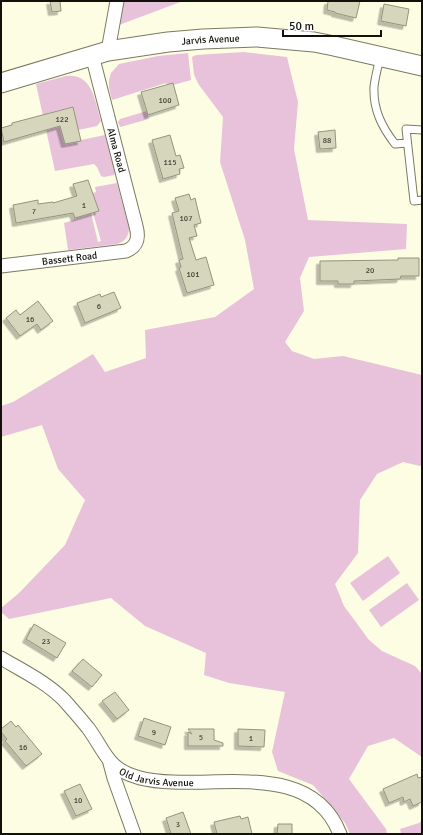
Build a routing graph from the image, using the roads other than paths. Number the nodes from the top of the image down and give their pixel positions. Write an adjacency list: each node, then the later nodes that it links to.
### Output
1 (116, 1): 2 (street)
2 (100, 53): 3 (street, Jarvis Avenue); 5 (street, Jarvis Avenue); 9 (street, Alma Road)
3 (380, 56): 4 (street, Jarvis Avenue); 7 (lane)
4 (422, 66)
5 (1, 83)
6 (422, 130): 7 (lane)
7 (407, 143): 8 (lane)
8 (422, 200)
9 (135, 244): 10 (street, Bassett Road)
10 (1, 266)
11 (1, 658): 12 (street, Old Jarvis Avenue)
12 (110, 763): 13 (street); 14 (street, Old Jarvis Avenue)
13 (134, 834)
14 (340, 834)

